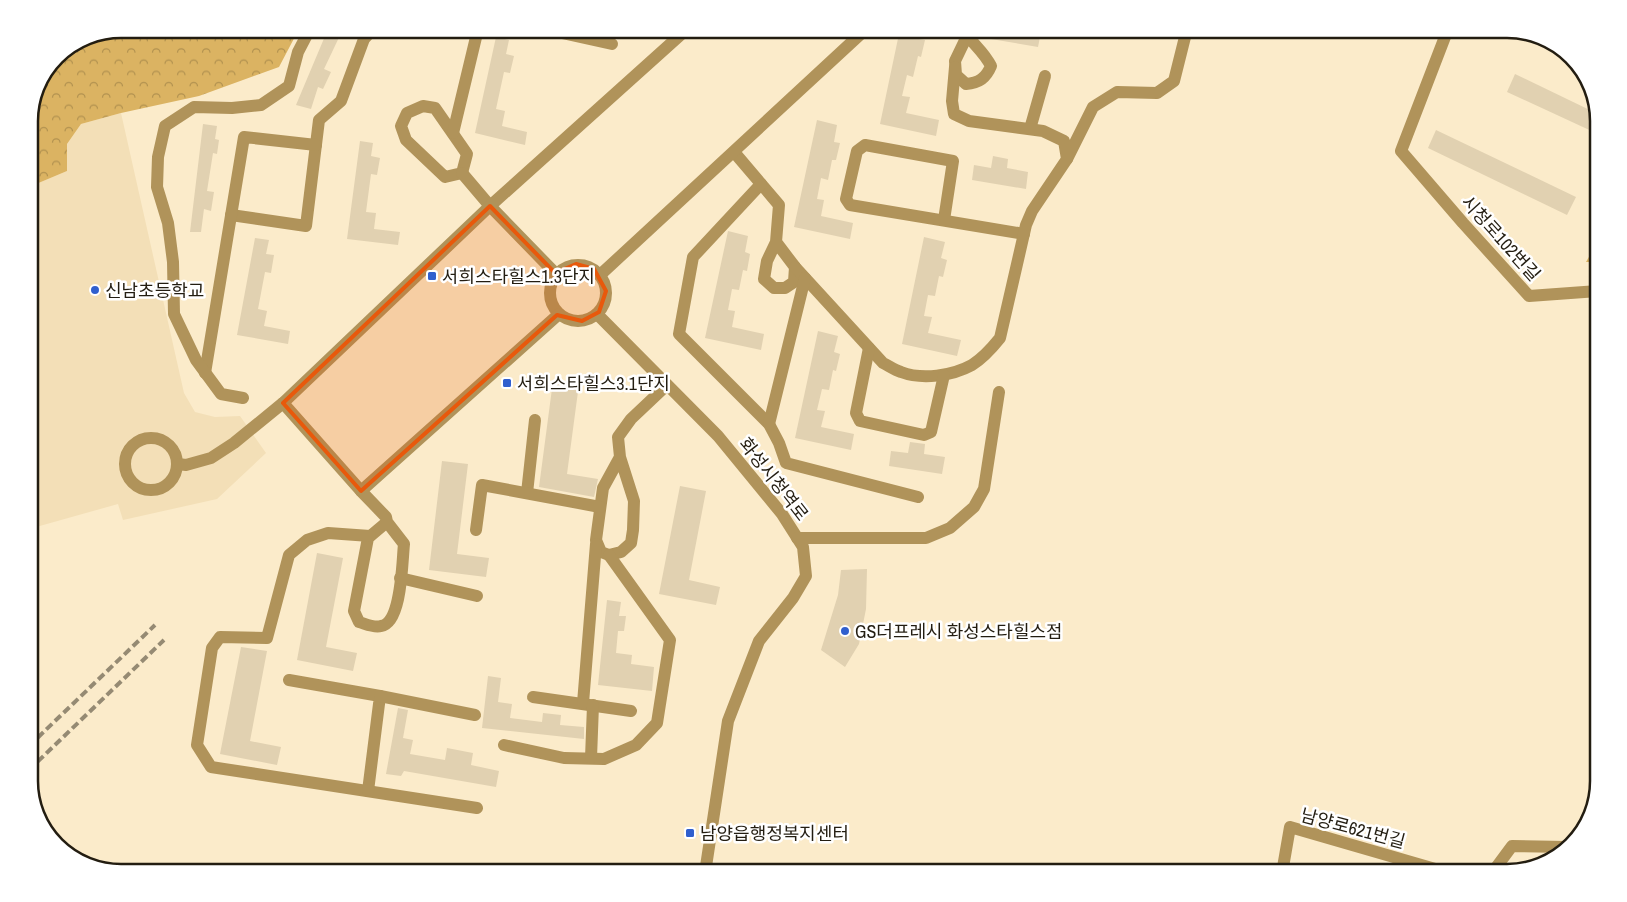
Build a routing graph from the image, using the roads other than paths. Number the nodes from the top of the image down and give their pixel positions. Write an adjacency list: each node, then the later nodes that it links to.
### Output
1 (305, 38): 34 (street)
2 (365, 38): 16 (street)
3 (476, 38): 15 (street)
4 (589, 38): 11 (street)
5 (677, 38): 21 (street)
6 (856, 38): 17 (street)
7 (963, 38): 12 (street)
8 (970, 38): 12 (street)
9 (1185, 38): 18 (street)
10 (1445, 38): 30 (street, 시청로102번길)
11 (612, 44)
12 (956, 67): 14 (street)
13 (1045, 76): 14 (street)
14 (1030, 129): 18 (street)
15 (452, 133): 19 (street); 19 (street)
16 (316, 146): 22 (street); 22 (street)
17 (734, 152): 20 (street); 28 (street)
18 (1067, 159): 24 (street)
19 (462, 173): 21 (street)
20 (761, 184): 25 (street); 41 (street)
21 (490, 206): 27 (street); 39 (street)
22 (231, 215): 34 (street)
23 (944, 220): 23 (street); 24 (street)
24 (1024, 234): 35 (street)
25 (776, 242): 26 (street); 26 (street)
26 (795, 267): 29 (street)
27 (556, 274): 28 (street); 31 (street)
28 (600, 276): 32 (street)
29 (805, 278): 33 (street); 41 (street)
30 (1589, 293)
31 (559, 314): 32 (street); 44 (street)
32 (597, 314): 36 (street, 화성시청역로)
33 (869, 348): 35 (street); 35 (street)
34 (206, 373): 38 (street)
35 (944, 374)
36 (667, 385): 42 (street); 51 (street, 화성시청역로)
37 (999, 392): 51 (street)
38 (243, 398)
39 (283, 403): 43 (street); 44 (street)
40 (535, 420): 45 (street)
41 (769, 424): 46 (street)
42 (620, 457): 47 (street); 53 (street)
43 (178, 464): 43 (street)
44 (361, 491): 48 (street)
45 (526, 494): 47 (street); 49 (street)
46 (918, 497)
47 (600, 507): 52 (street)
48 (387, 522): 50 (street); 54 (street)
49 (476, 530)
50 (370, 536): 54 (street); 64 (street)
51 (797, 538): 67 (street, 화성시청역로)
52 (596, 542): 53 (street); 59 (street)
53 (610, 554): 63 (street)
54 (400, 578): 55 (street)
55 (477, 596)
56 (290, 680): 57 (street)
57 (380, 696): 61 (street); 64 (street)
58 (533, 697): 59 (street)
59 (588, 704): 60 (street); 63 (street)
60 (631, 711)
61 (475, 715)
62 (504, 745): 63 (street)
63 (591, 758)
64 (368, 791): 65 (street)
65 (477, 808)
66 (1557, 847): 70 (street)
67 (706, 864)
68 (1284, 864): 69 (street, 남양로621번길)
69 (1418, 864)
70 (1499, 864)

